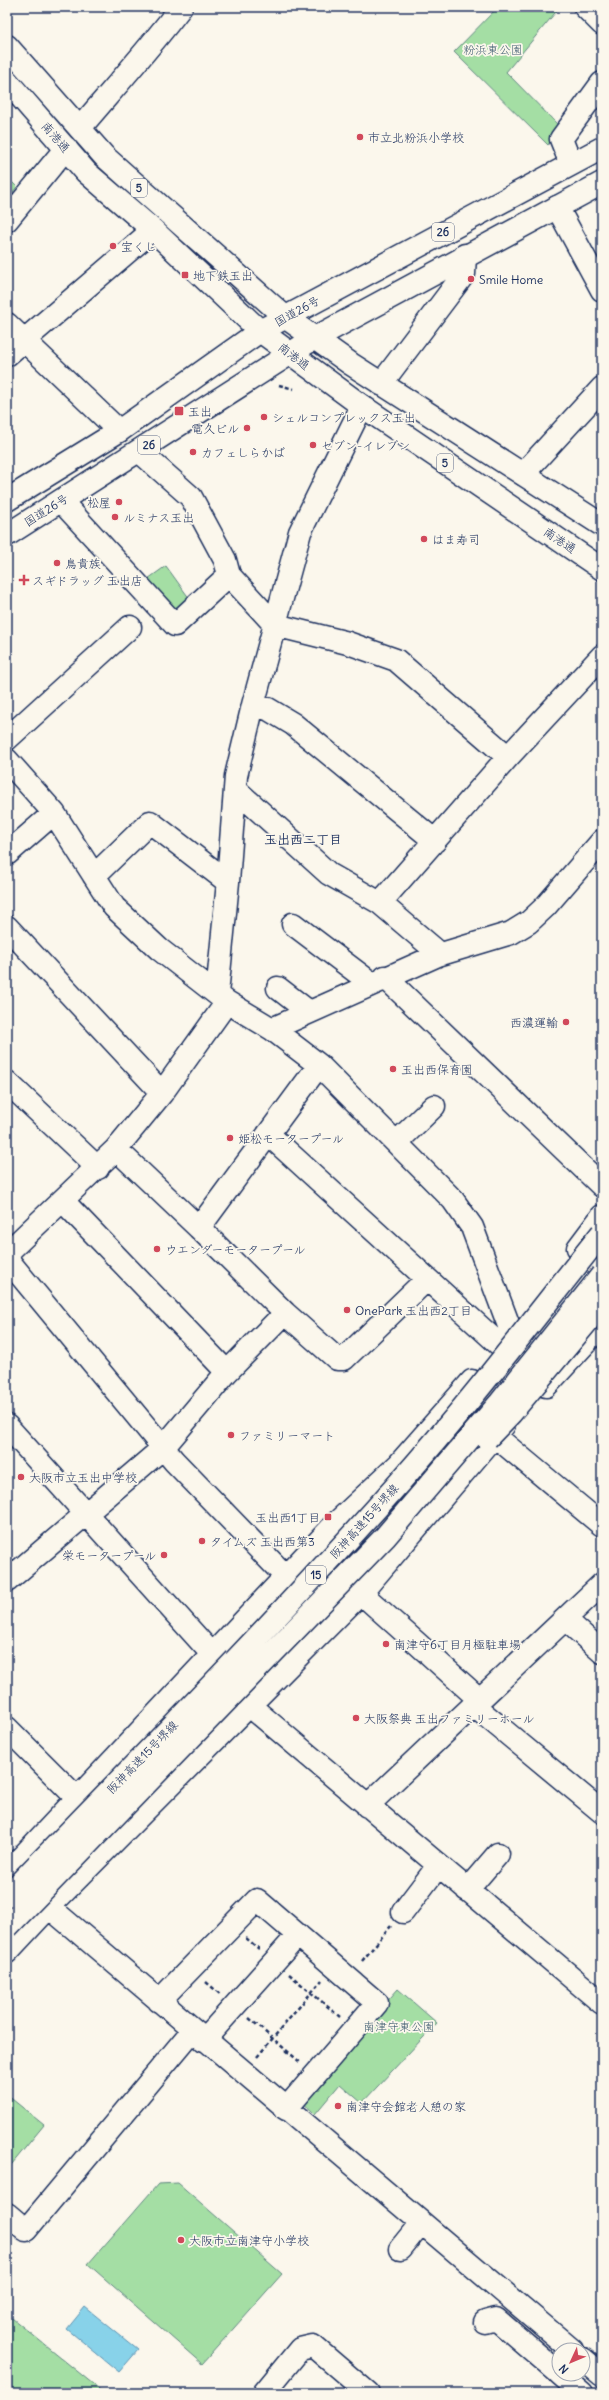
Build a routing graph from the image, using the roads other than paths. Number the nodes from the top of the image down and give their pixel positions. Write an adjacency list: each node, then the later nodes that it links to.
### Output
1 (181, 7): 7 (main road)
2 (585, 7): 3 (main road)
3 (602, 24)
4 (7, 46): 7 (main road, 南港通 / 5)
5 (7, 81): 8 (main road, 南港通 / 5)
6 (602, 83): 10 (main road)
7 (80, 128): 17 (main road, 南港通 / 5)
8 (66, 148): 13 (main road); 14 (main road, 南港通 / 5)
9 (602, 148): 10 (main road, 国道26号 / 26)
10 (571, 164): 17 (main road, 国道26号 / 26)
11 (602, 183): 12 (main road, 国道26号 / 26)
12 (556, 206): 15 (main road, 国道26号 / 26); 16 (main road)
13 (7, 220)
14 (153, 230): 19 (main road, 南港通 / 5); 21 (main road)
15 (465, 255): 20 (main road, 国道26号 / 26); 24 (main road)
16 (602, 290)
17 (285, 317): 19 (main road, 国道26号 / 26); 20 (main road, 南港通 / 5)
18 (7, 324): 21 (main road)
19 (260, 331): 22 (main road, 南港通 / 5); 27 (main road, 国道26号 / 26)
20 (313, 339): 22 (main road, 国道26号 / 26); 24 (main road, 南港通 / 5)
21 (24, 340): 23 (main road); 27 (main road)
22 (290, 354): 26 (main road, 南港通 / 5); 28 (main road, 国道26号 / 26)
23 (7, 355)
24 (381, 384): 29 (main road, 南港通 / 5)
25 (602, 388): 29 (main road)
26 (362, 406): 34 (main road, 南港通 / 5); 36 (main road)
27 (119, 431): 30 (main road, 国道26号 / 26)
28 (139, 451): 31 (main road, 国道26号 / 26); 35 (main road)
29 (523, 474): 32 (main road, 南港通 / 5)
30 (7, 500)
31 (61, 501): 33 (main road, 国道26号 / 26); 35 (main road)
32 (602, 525)
33 (7, 535)
34 (602, 569)
35 (229, 575): 36 (main road)
36 (275, 625): 39 (main road); 41 (main road)
37 (130, 627): 40 (main road)
38 (602, 656): 41 (main road)
39 (253, 704): 43 (main road); 45 (main road)
40 (7, 739)
41 (508, 757): 45 (main road)
42 (7, 760): 44 (main road)
43 (235, 789): 49 (main road); 50 (main road)
44 (54, 813): 47 (main road); 48 (main road)
45 (435, 841): 50 (main road)
46 (602, 841): 53 (main road)
47 (7, 854)
48 (94, 876): 49 (main road); 56 (main road)
49 (228, 882): 56 (main road)
50 (380, 904): 53 (main road)
51 (293, 924): 54 (main road)
52 (7, 927): 61 (main road)
53 (440, 954): 54 (main road)
54 (378, 980): 57 (main road); 67 (main road)
55 (278, 988): 57 (main road)
56 (222, 998): 58 (main road); 61 (main road)
57 (309, 1012): 58 (main road)
58 (272, 1029): 59 (main road)
59 (319, 1064): 63 (main road); 64 (main road)
60 (7, 1082): 66 (main road)
61 (162, 1093): 65 (main road)
62 (434, 1106): 64 (main road)
63 (268, 1134): 70 (main road); 75 (main road)
64 (397, 1142): 80 (main road)
65 (116, 1150): 66 (main road); 70 (main road)
66 (98, 1168): 68 (main road)
67 (602, 1186)
68 (63, 1201): 72 (main road); 81 (main road)
69 (602, 1216): 80 (main road)
70 (199, 1228): 78 (main road)
71 (602, 1233): 106 (main road, 阪神高速15号堺線 / 15, bridge)
72 (7, 1253)
73 (7, 1259): 84 (main road)
74 (602, 1275): 87 (main road, 阪神高速15号堺線 / 15, bridge)
75 (426, 1280): 78 (main road); 80 (main road)
76 (602, 1289): 83 (main road)
77 (602, 1304): 87 (main road, 15, bridge)
78 (285, 1313): 81 (main road)
79 (602, 1325): 83 (main road)
80 (507, 1341): 88 (main road)
81 (227, 1372): 84 (main road)
82 (7, 1426): 85 (main road)
83 (500, 1429): 86 (main road); 91 (main road)
84 (163, 1448): 85 (main road); 88 (main road)
85 (84, 1514): 89 (main road); 95 (main road)
86 (602, 1525)
87 (385, 1537): 109 (main road, 阪神高速15号堺線 / 15, bridge)
88 (287, 1577): 93 (main road); 95 (main road)
89 (7, 1581)
90 (601, 1588): 92 (main road)
91 (361, 1593): 93 (main road); 96 (main road)
92 (565, 1619): 94 (main road); 96 (main road)
93 (330, 1625): 97 (main road)
94 (602, 1652)
95 (212, 1654): 99 (main road)
96 (476, 1702): 100 (main road); 101 (main road)
97 (250, 1706): 100 (main road); 107 (main road)
98 (7, 1728): 99 (main road)
99 (77, 1798): 104 (main road)
100 (367, 1806): 103 (main road)
101 (602, 1812)
102 (498, 1854): 105 (main road)
103 (438, 1866): 105 (main road); 108 (main road)
104 (7, 1873)
105 (467, 1890): 113 (main road)
106 (7, 1896)
107 (49, 1907): 111 (main road); 112 (main road)
108 (403, 1912)
109 (7, 1927)
110 (298, 1935): 112 (main road); 114 (main road); 115 (main road)
111 (7, 1952)
112 (159, 2001): 114 (main road)
113 (602, 2003)
114 (198, 2035): 115 (main road); 116 (main road)
115 (286, 2109): 117 (main road)
116 (7, 2214)
117 (421, 2223): 118 (main road); 119 (main road)
118 (400, 2249)
119 (529, 2313): 121 (main road); 122 (main road)
120 (485, 2322): 121 (main road)
121 (512, 2333): 123 (main road)
122 (563, 2342)
123 (551, 2366)
124 (591, 2366): 125 (main road)
125 (602, 2375)
126 (569, 2382): 129 (main road)
127 (264, 2393): 128 (main road)
128 (368, 2393)
129 (582, 2393)

